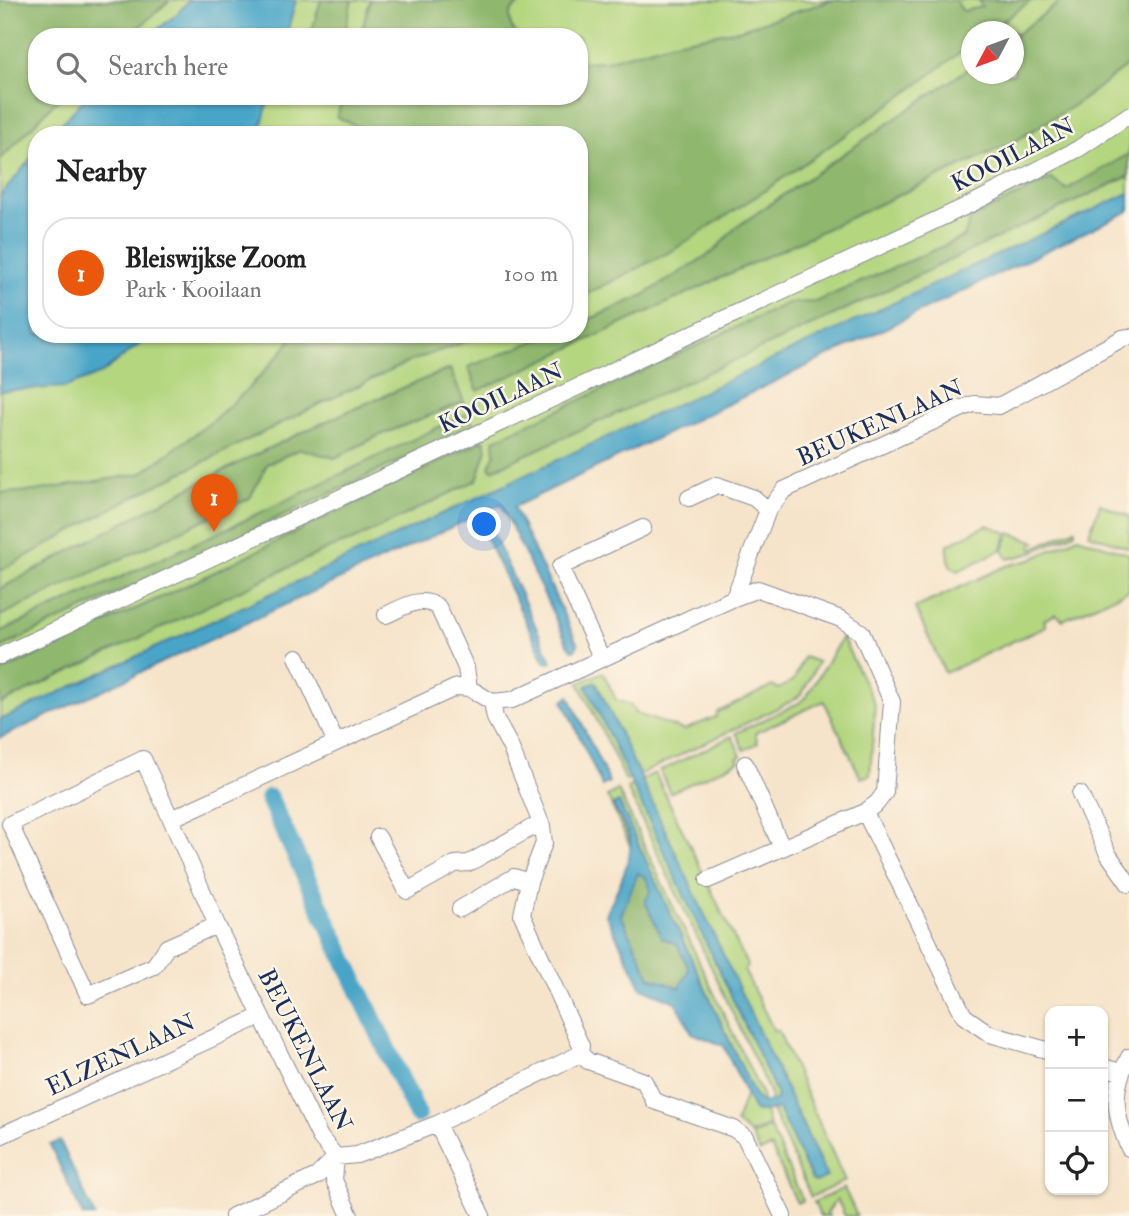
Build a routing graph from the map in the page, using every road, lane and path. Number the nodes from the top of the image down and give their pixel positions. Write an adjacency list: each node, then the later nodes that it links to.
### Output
1 (1129, 115): 8 (street, KOOILAAN)
2 (1129, 337): 4 (street, BEUKENLAAN)
3 (689, 498): 4 (street)
4 (768, 510): 6 (street, BEUKENLAAN)
5 (643, 528): 10 (street)
6 (734, 597): 10 (street); 16 (street)
7 (386, 615): 11 (street)
8 (0, 656)
9 (297, 657): 13 (street)
10 (602, 659): 12 (street)
11 (470, 688): 12 (street); 13 (street)
12 (492, 702): 18 (street)
13 (336, 743): 17 (street)
14 (745, 764): 20 (street)
15 (1080, 794): 23 (street)
16 (865, 812): 20 (street); 27 (street)
17 (171, 819): 25 (street, BEUKENLAAN); 25 (street, BEUKENLAAN)
18 (542, 826): 19 (street); 22 (street)
19 (378, 837)
20 (782, 848): 21 (street)
21 (708, 880)
22 (529, 882): 24 (street); 28 (street)
23 (1129, 884)
24 (460, 909)
25 (217, 925): 26 (street, BEUKENLAAN)
26 (261, 1016): 33 (street, ELZENLAAN); 35 (street, BEUKENLAAN)
27 (1045, 1050)
28 (580, 1054): 32 (street, BEUKENLAAN); 39 (street)
29 (1129, 1056): 31 (street)
30 (1108, 1068): 31 (street)
31 (1120, 1072): 34 (street)
32 (437, 1124): 35 (street, BEUKENLAAN); 38 (street)
33 (0, 1136)
34 (1129, 1147)
35 (336, 1157): 36 (street); 37 (street)
36 (233, 1216)
37 (350, 1216)
38 (482, 1216)
39 (783, 1216)

